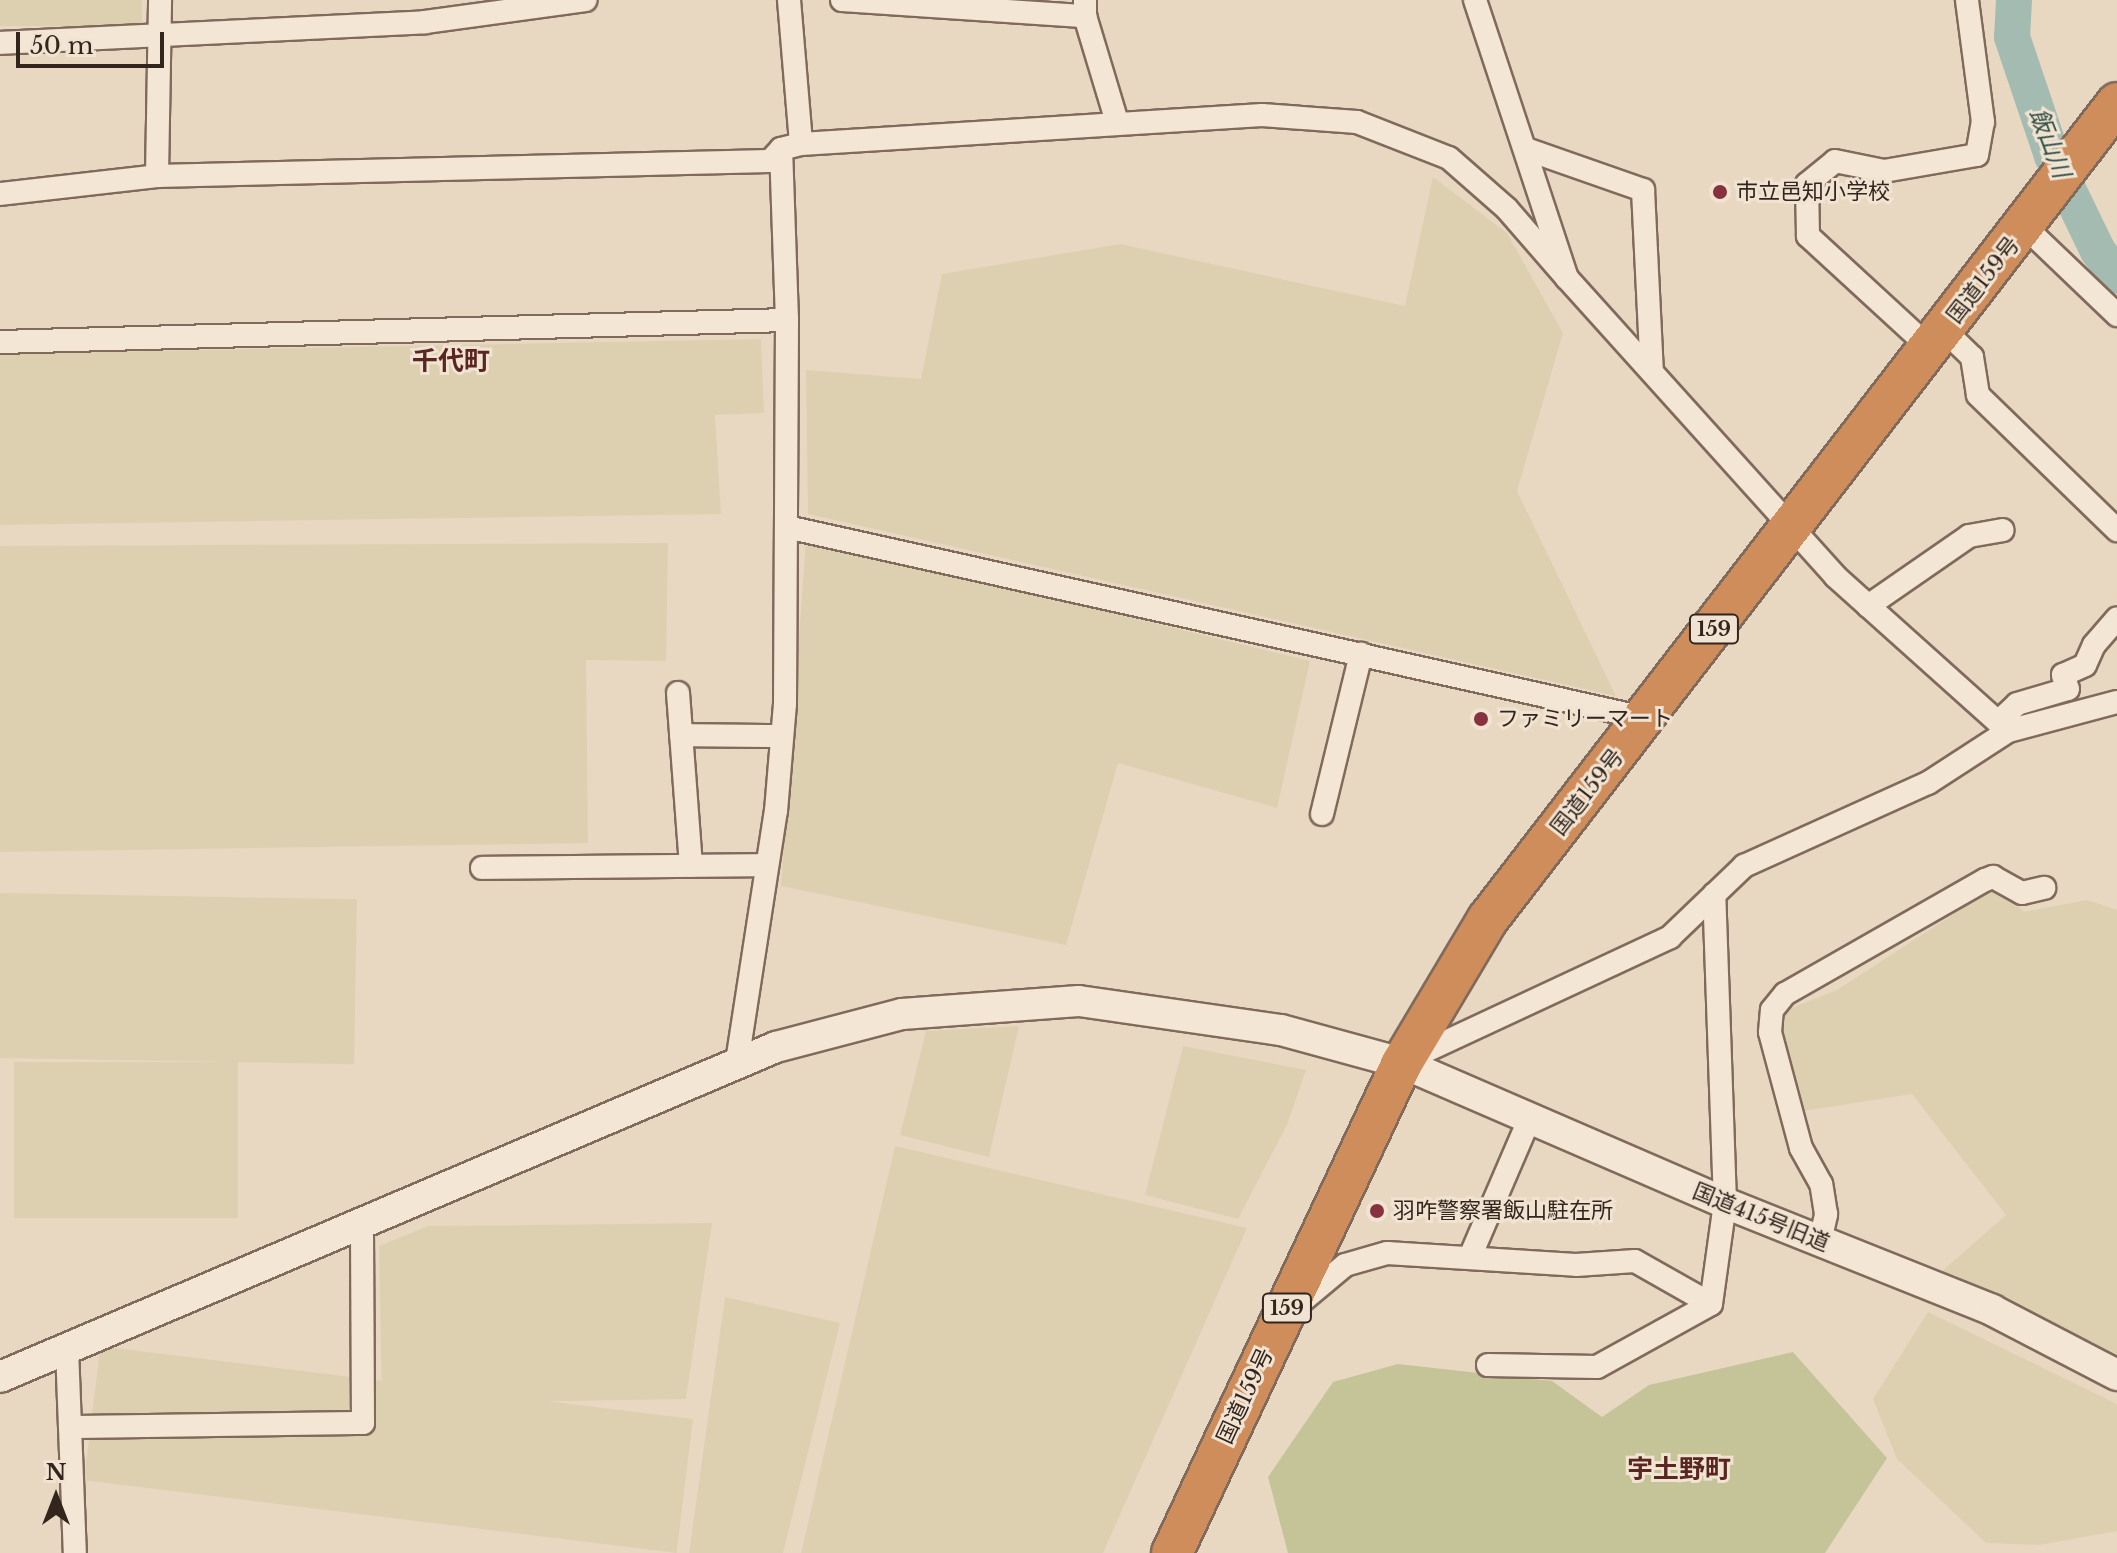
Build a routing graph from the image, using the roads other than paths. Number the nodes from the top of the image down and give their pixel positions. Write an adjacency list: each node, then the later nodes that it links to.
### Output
1 (160, 0): 8 (street)
2 (585, 0): 8 (street)
3 (789, 0): 12 (street)
4 (842, 0): 7 (street)
5 (1475, 0): 13 (street)
6 (1967, 0): 20 (street)
7 (1085, 8): 11 (street)
8 (160, 32): 9 (street); 14 (street)
9 (0, 43)
10 (2107, 116): 16 (highway, 国道159号 / 159)
11 (1117, 122): 12 (street); 17 (street)
12 (791, 146): 14 (street); 19 (street)
13 (1526, 149): 17 (street); 22 (street)
14 (157, 176): 15 (street)
15 (0, 194)
16 (2032, 216): 18 (street); 20 (highway, 国道159号 / 159)
17 (1567, 278): 22 (street)
18 (2117, 315)
19 (787, 320): 21 (street); 23 (street)
20 (1937, 339): 24 (highway, 国道159号 / 159); 26 (street)
21 (0, 342)
22 (1652, 371): 24 (street)
23 (787, 527): 29 (street); 35 (street)
24 (1794, 527): 27 (street); 32 (highway, 国道159号 / 159)
25 (2002, 530): 27 (street)
26 (2117, 530)
27 (1868, 606): 33 (street)
28 (2117, 619): 33 (street)
29 (1361, 654): 32 (street); 36 (street)
30 (678, 693): 34 (street)
31 (2117, 702): 33 (street)
32 (1644, 718): 43 (highway, 国道159号 / 159)
33 (2003, 726): 41 (street)
34 (681, 735): 35 (street); 38 (street)
35 (782, 736): 37 (street)
36 (1322, 814)
37 (767, 865): 38 (street); 42 (street)
38 (691, 866): 39 (street)
39 (482, 868)
40 (2044, 888): 47 (street)
41 (1714, 894): 43 (street); 45 (street)
42 (737, 1062): 43 (street, 国道415号旧道); 46 (street, 国道415号旧道)
43 (1402, 1063): 44 (street, 国道415号旧道); 50 (highway, 国道159号 / 159)
44 (1530, 1118): 45 (street, 国道415号旧道); 48 (street)
45 (1725, 1203): 47 (street, 国道415号旧道); 49 (street)
46 (362, 1224): 51 (street, 国道415号旧道); 55 (street)
47 (1820, 1241): 53 (street, 国道415号旧道)
48 (1470, 1257): 49 (street); 50 (street)
49 (1711, 1304): 52 (street)
50 (1283, 1317): 57 (highway, 国道159号 / 159)
51 (67, 1349): 54 (street, 国道415号旧道); 55 (street)
52 (1488, 1365)
53 (2117, 1375)
54 (0, 1377)
55 (70, 1427): 56 (street)
56 (75, 1553)
57 (1172, 1553)

